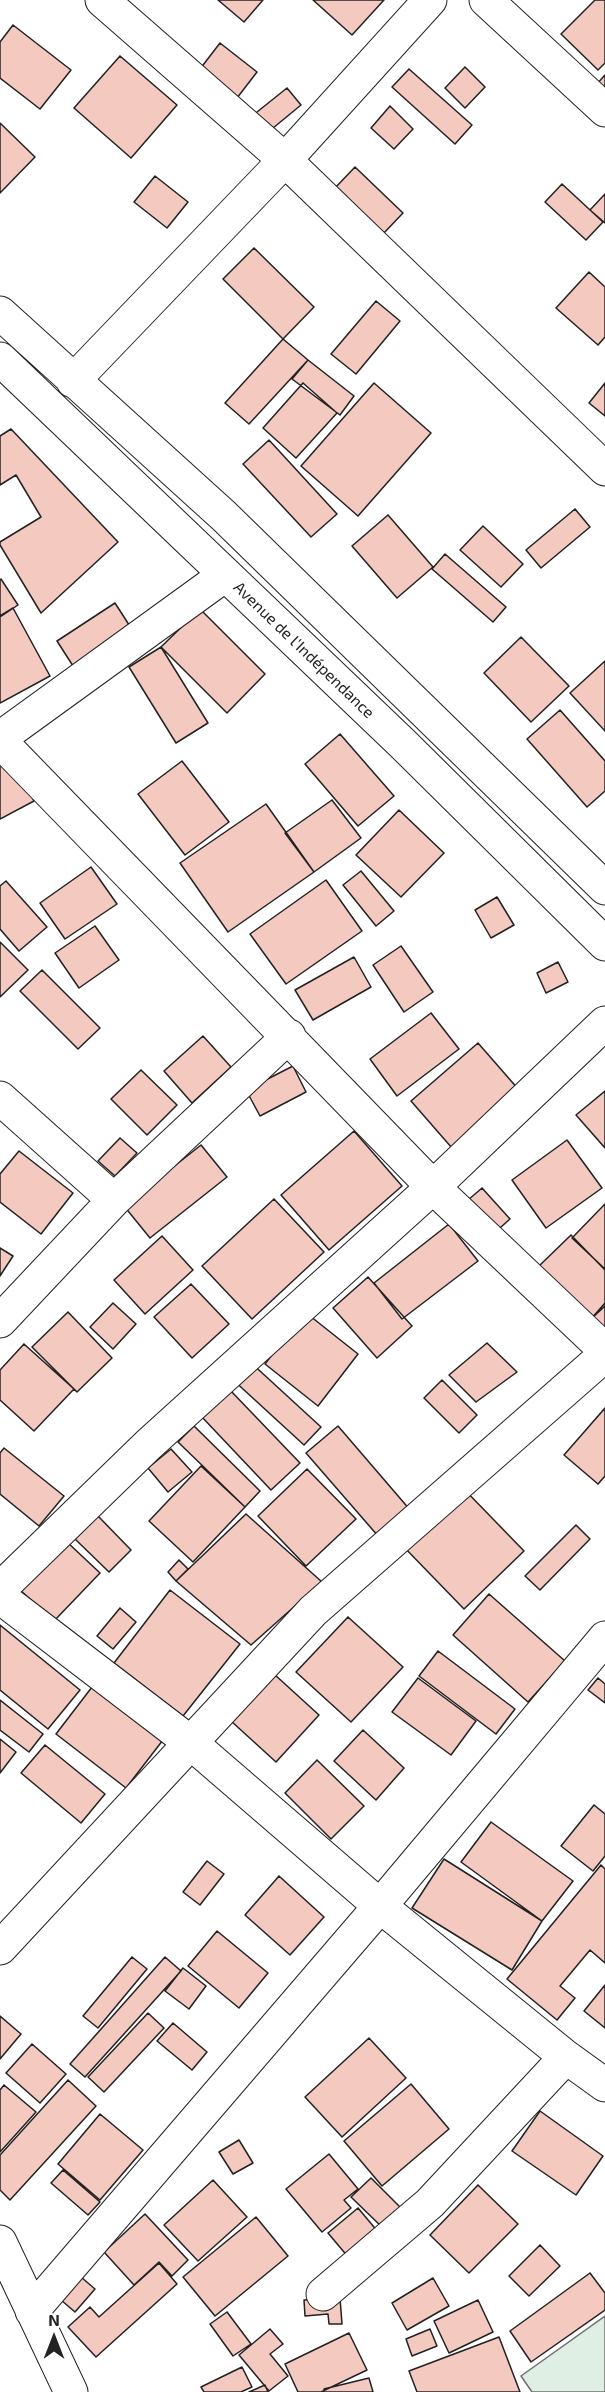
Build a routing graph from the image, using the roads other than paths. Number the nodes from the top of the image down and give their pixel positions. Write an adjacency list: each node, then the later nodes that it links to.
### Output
1 (102, 0): 5 (street)
2 (430, 0): 5 (street)
3 (486, 0): 4 (street)
4 (605, 110)
5 (285, 160): 8 (street); 10 (street)
6 (0, 313): 8 (street)
7 (0, 359): 9 (street, Avenue de l'Indépendance)
8 (73, 381): 13 (street)
9 (12, 389): 11 (street, Avenue de l'Indépendance)
10 (605, 469)
11 (225, 575): 12 (street); 14 (street, Avenue de l'Indépendance)
12 (0, 740): 16 (street)
13 (605, 888)
14 (605, 944)
15 (605, 1023): 18 (street)
16 (289, 1036): 18 (street); 19 (street)
17 (0, 1098): 19 (street)
18 (433, 1187): 21 (street); 23 (street)
19 (114, 1200): 20 (street)
20 (0, 1321)
21 (605, 1350)
22 (605, 1355): 26 (street)
23 (0, 1589)
24 (0, 1597): 26 (street)
25 (605, 1638): 27 (street)
26 (191, 1743): 27 (street); 28 (street)
27 (380, 1906): 29 (street); 33 (street)
28 (0, 1948)
29 (566, 2057): 30 (street); 32 (street)
30 (605, 2085)
31 (0, 2242): 33 (street)
32 (323, 2294)
33 (33, 2311): 34 (street)
34 (71, 2392)

